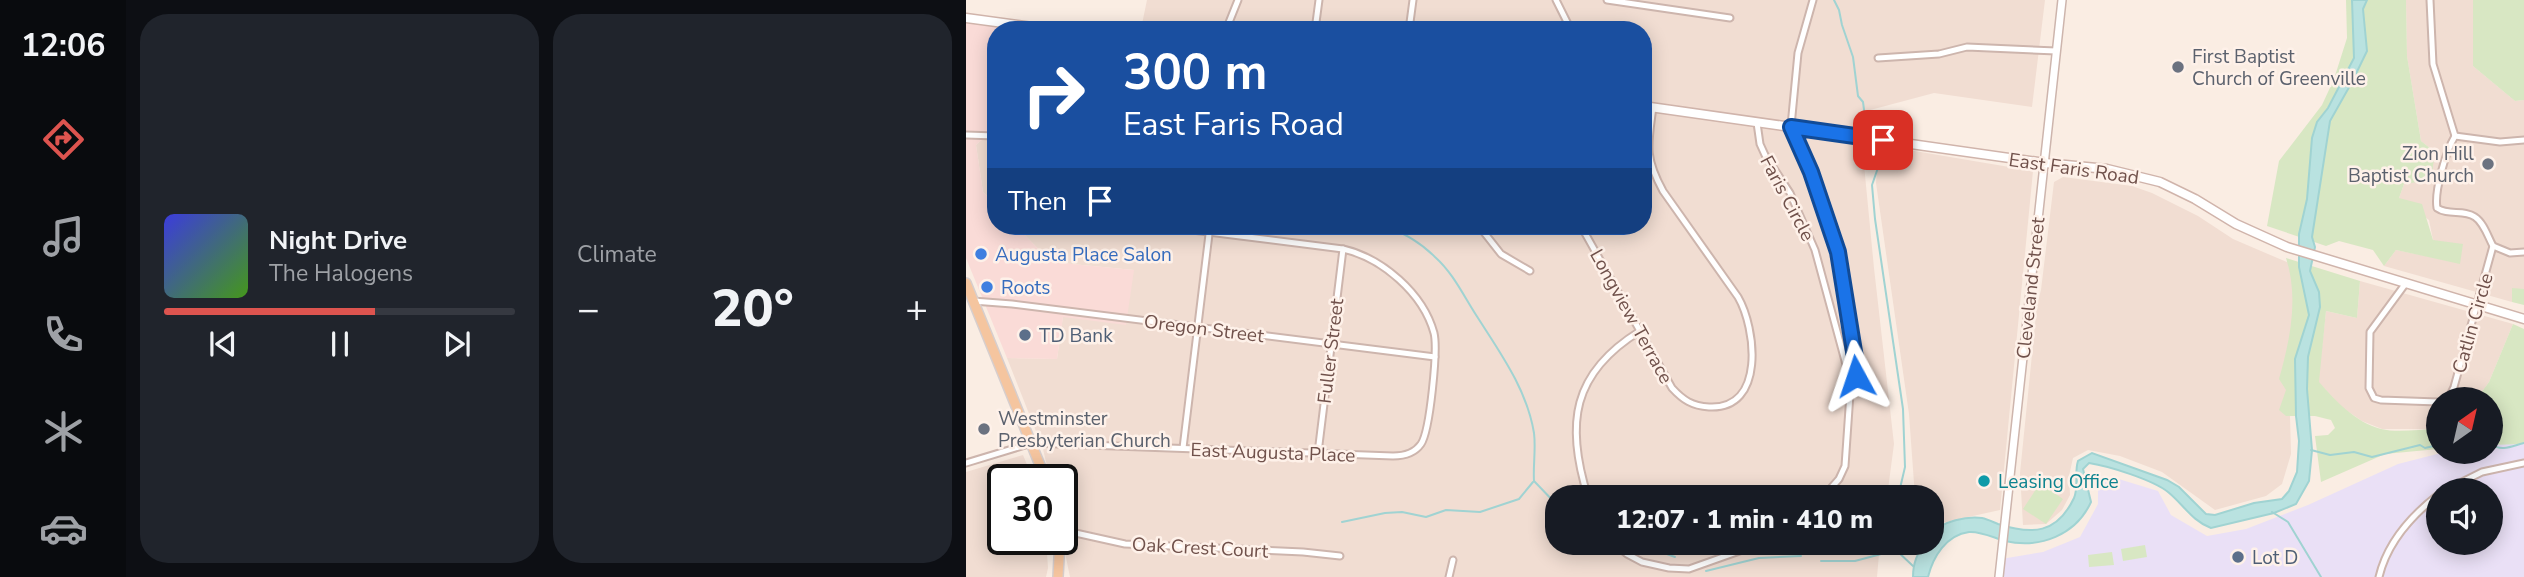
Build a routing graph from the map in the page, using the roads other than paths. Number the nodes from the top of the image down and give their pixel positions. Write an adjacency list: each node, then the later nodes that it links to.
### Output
1 (1238, 0): 12 (street)
2 (1319, 0): 13 (street)
3 (1413, 0): 14 (street)
4 (1556, 0): 15 (street)
5 (1607, 0): 10 (street)
6 (1813, 0): 21 (street)
7 (2062, 0): 16 (street, Cleveland Street)
8 (2430, 0): 24 (street)
9 (966, 18): 11 (main road)
10 (1730, 18)
11 (988, 21)
12 (1230, 21)
13 (1316, 21)
14 (1410, 21)
15 (1566, 21)
16 (2056, 51): 17 (street); 26 (street, Cleveland Street)
17 (1878, 58)
18 (1653, 107): 19 (street, Longview Terrace); 20 (main road, East Faris Road)
19 (1652, 114)
20 (1757, 123): 21 (main road, East Faris Road); 46 (street, Faris Circle)
21 (1791, 127): 26 (main road, East Faris Road); 46 (street, Faris Circle)
22 (966, 135): 23 (street)
23 (987, 136)
24 (2455, 136): 25 (street); 32 (street)
25 (2524, 141)
26 (2045, 163): 37 (main road, East Faris Road); 66 (street, Cleveland Street)
27 (1652, 170): 42 (street, Longview Terrace)
28 (1208, 235): 41 (street)
29 (1249, 235): 33 (street, East Augusta Place)
30 (1486, 235): 35 (street)
31 (1586, 235): 42 (street, Longview Terrace)
32 (2493, 246): 34 (street); 39 (street, Catlin Circle)
33 (1343, 249): 43 (street, Fuller Street); 44 (street, East Augusta Place)
34 (2524, 252)
35 (1530, 271)
36 (966, 283): 38 (main road)
37 (2407, 283): 39 (main road, East Faris Road); 47 (street)
38 (973, 301): 41 (street, Oregon Street); 48 (main road)
39 (2477, 305): 40 (main road, East Faris Road); 45 (street, Catlin Circle)
40 (2524, 319)
41 (1197, 327): 43 (street, Oregon Street); 49 (street)
42 (1640, 331): 55 (street)
43 (1331, 345): 44 (street, Oregon Street); 50 (street, Fuller Street)
44 (1435, 357): 50 (street, East Augusta Place)
45 (2454, 387)
46 (1850, 394): 56 (street, Faris Circle)
47 (2426, 402)
48 (1032, 443): 49 (street, East Augusta Place); 51 (street, East Augusta Place); 53 (main road)
49 (1183, 448): 50 (street, East Augusta Place)
50 (1318, 453)
51 (966, 463)
52 (2524, 463): 54 (street)
53 (1040, 464)
54 (2470, 478)
55 (1585, 485)
56 (1834, 485)
57 (2426, 505): 67 (street)
58 (1078, 534): 62 (street, Oak Crest Court)
59 (1059, 555): 64 (main road)
60 (1629, 555): 61 (street)
61 (1728, 555)
62 (1340, 556)
63 (1453, 560): 65 (street)
64 (1058, 577)
65 (1449, 577)
66 (1999, 577)
67 (2379, 577)

